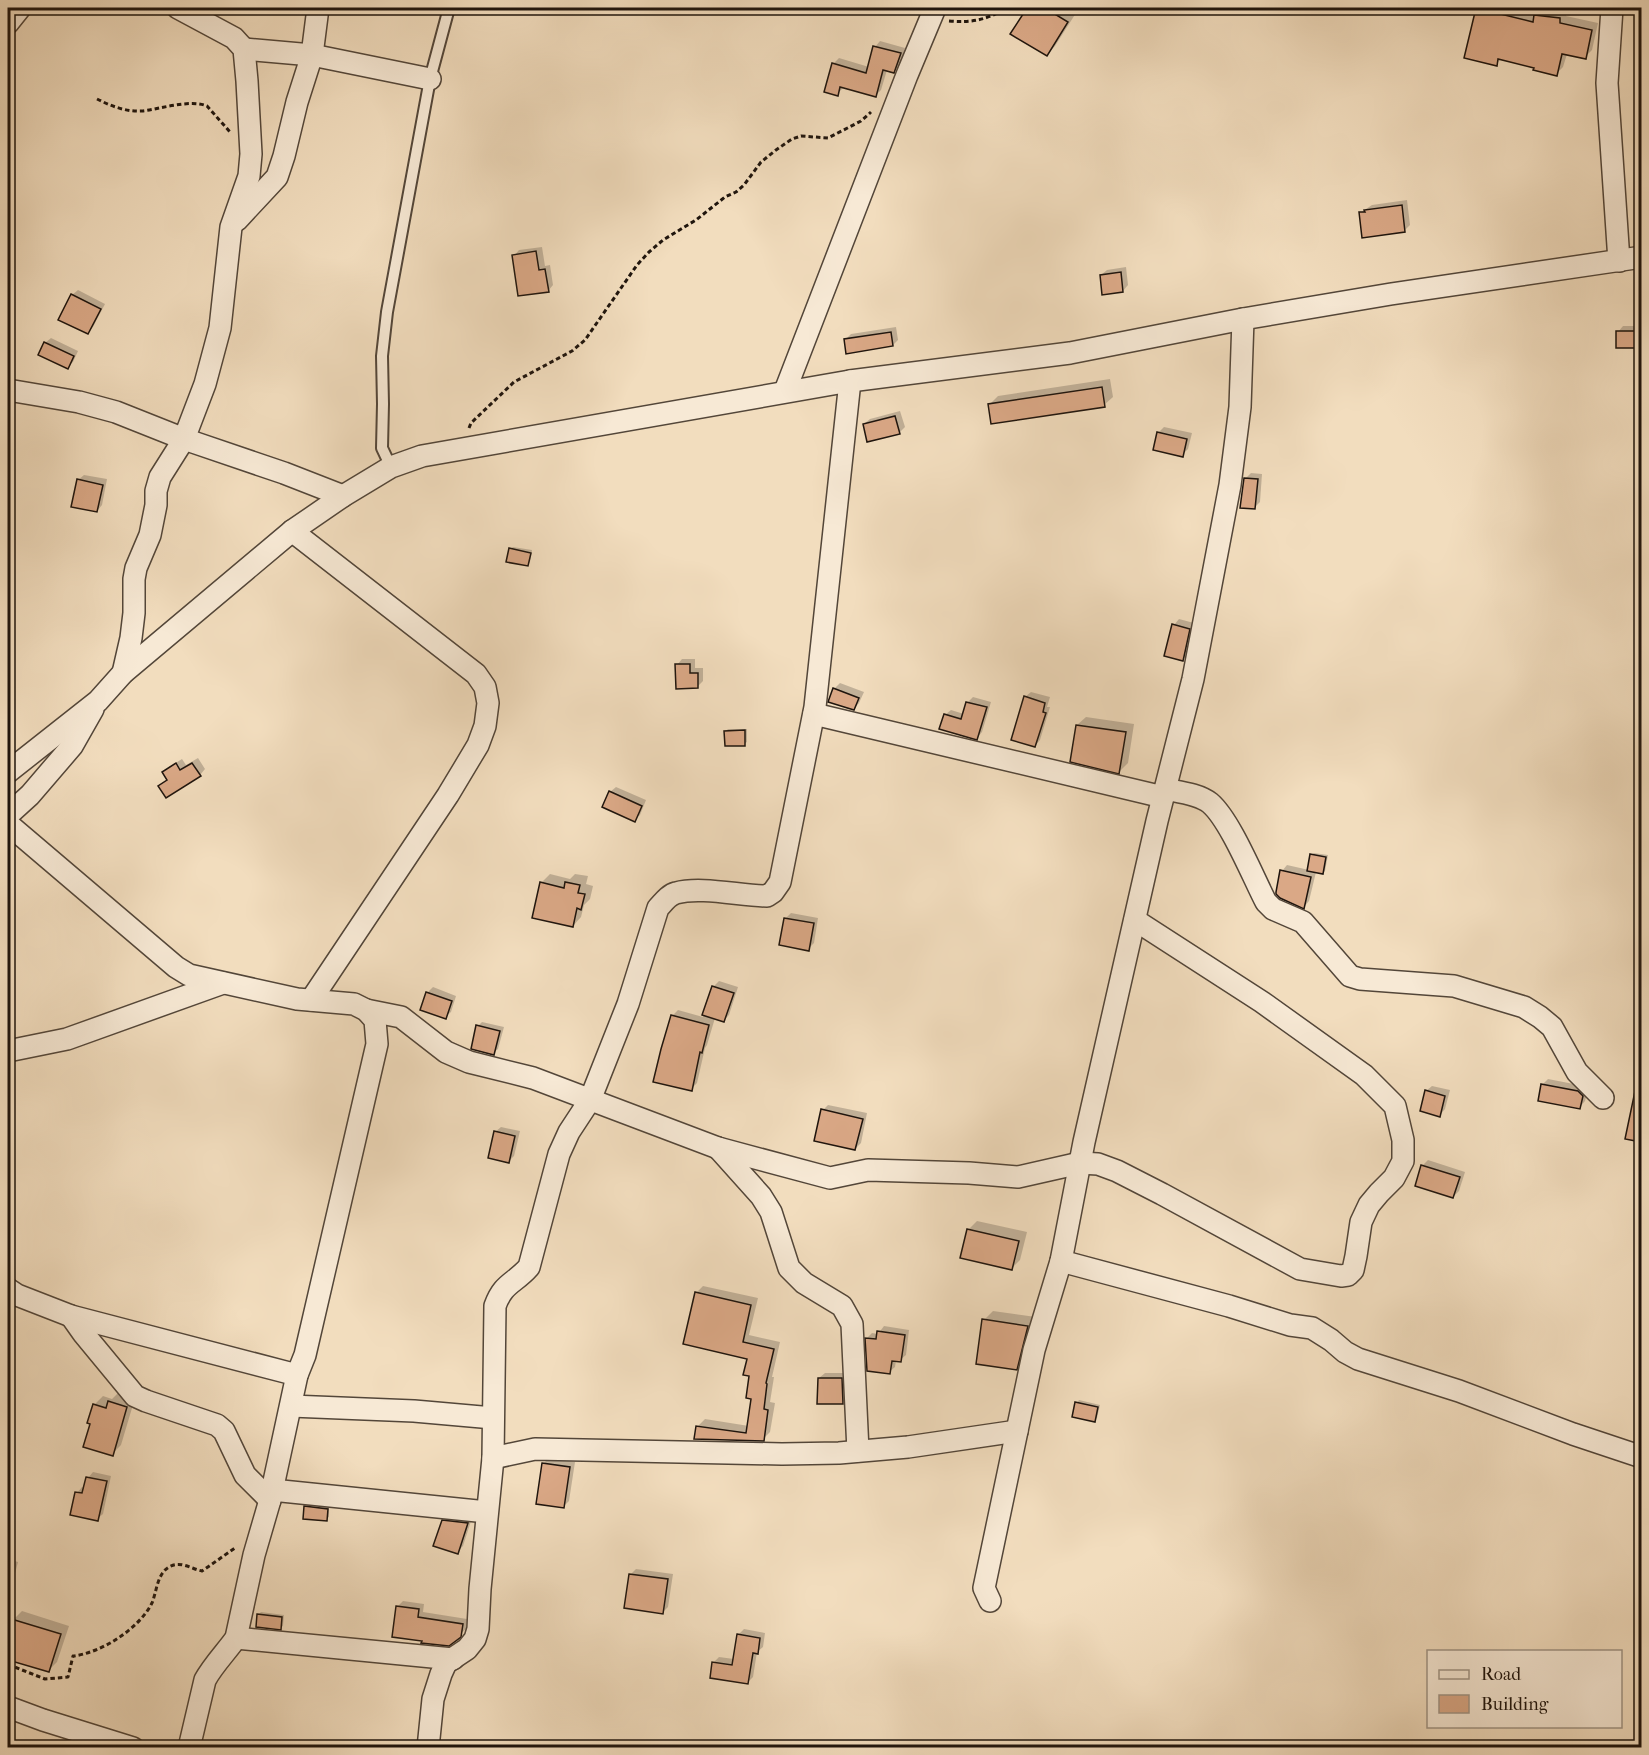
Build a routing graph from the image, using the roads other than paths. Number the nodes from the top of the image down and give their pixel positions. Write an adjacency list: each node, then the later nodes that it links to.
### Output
1 (20, 8): 7 (street)
2 (178, 8): 8 (street)
3 (318, 8): 9 (street)
4 (449, 8): 10 (lane)
5 (1612, 8): 13 (street)
6 (932, 14): 17 (street)
7 (8, 23)
8 (244, 49): 9 (street); 11 (street)
9 (312, 55): 10 (street); 11 (street)
10 (430, 79): 19 (lane)
11 (231, 227): 18 (street)
12 (1641, 257): 13 (street)
13 (1619, 261): 14 (street)
14 (1244, 319): 15 (street); 26 (street)
15 (850, 381): 17 (street); 24 (street)
16 (8, 390): 18 (street)
17 (785, 392): 19 (street)
18 (184, 439): 20 (street); 22 (street)
19 (391, 467): 20 (street)
20 (343, 496): 21 (street)
21 (292, 531): 22 (street); 31 (street)
22 (123, 673): 23 (street)
23 (98, 701): 25 (street); 27 (street)
24 (814, 714): 26 (street); 35 (street)
25 (8, 772)
26 (1164, 793): 29 (street); 34 (street)
27 (8, 815)
28 (8, 824): 30 (street)
29 (1135, 920): 37 (street); 37 (street)
30 (224, 983): 31 (street); 33 (street)
31 (311, 1000): 32 (street)
32 (366, 1010): 35 (street); 41 (street)
33 (8, 1051)
34 (1603, 1098)
35 (590, 1100): 36 (street); 43 (street)
36 (718, 1148): 37 (street); 45 (street)
37 (1080, 1162): 38 (street)
38 (1061, 1261): 44 (street); 46 (street)
39 (8, 1289): 40 (street)
40 (71, 1316): 41 (street); 48 (street)
41 (297, 1375): 42 (street)
42 (291, 1406): 43 (street); 48 (street)
43 (493, 1418): 47 (street)
44 (1017, 1431): 45 (street); 50 (street)
45 (858, 1451): 47 (street)
46 (1641, 1457)
47 (493, 1458): 49 (street)
48 (271, 1495): 49 (street); 51 (street)
49 (487, 1512): 52 (street)
50 (990, 1600)
51 (236, 1638): 52 (street); 56 (street)
52 (453, 1659): 57 (street)
53 (8, 1707): 54 (street)
54 (106, 1743): 55 (street)
55 (133, 1748)
56 (189, 1748)
57 (428, 1748)

